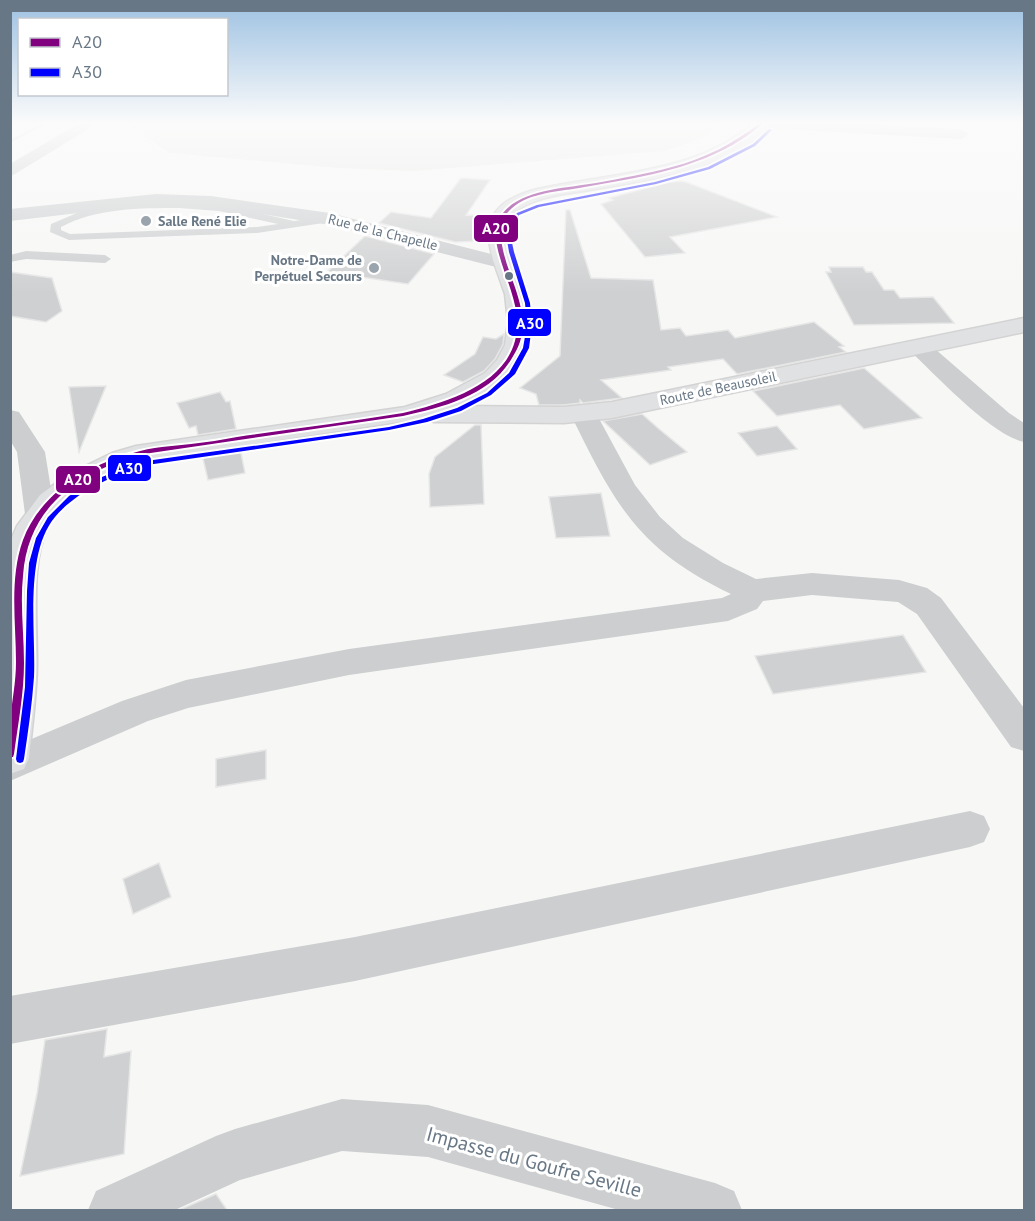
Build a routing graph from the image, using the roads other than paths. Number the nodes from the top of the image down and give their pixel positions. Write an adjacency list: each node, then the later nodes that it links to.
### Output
1 (617, 179): 7 (main road)
2 (10, 215): 3 (street, Rue de la Chapelle)
3 (330, 219): 4 (lane); 7 (street, Rue de la Chapelle)
4 (292, 224): 4 (lane)
5 (10, 259): 6 (lane)
6 (105, 259)
7 (504, 262): 11 (main road)
8 (1024, 325): 9 (main road, Route de Beausoleil)
9 (920, 347): 10 (main road, Route de Beausoleil); 13 (street)
10 (583, 413): 11 (main road, Route de Beausoleil); 16 (street)
11 (408, 414): 14 (main road)
12 (10, 418): 14 (street)
13 (1024, 434)
14 (40, 514): 15 (main road)
15 (16, 566): 18 (main road)
16 (753, 591): 17 (street); 19 (street)
17 (1024, 736)
18 (10, 758)
19 (10, 765)
20 (970, 829): 21 (street)
21 (10, 1020)
22 (115, 1210): 23 (street, Impasse du Goufre Seville)
23 (714, 1210)

